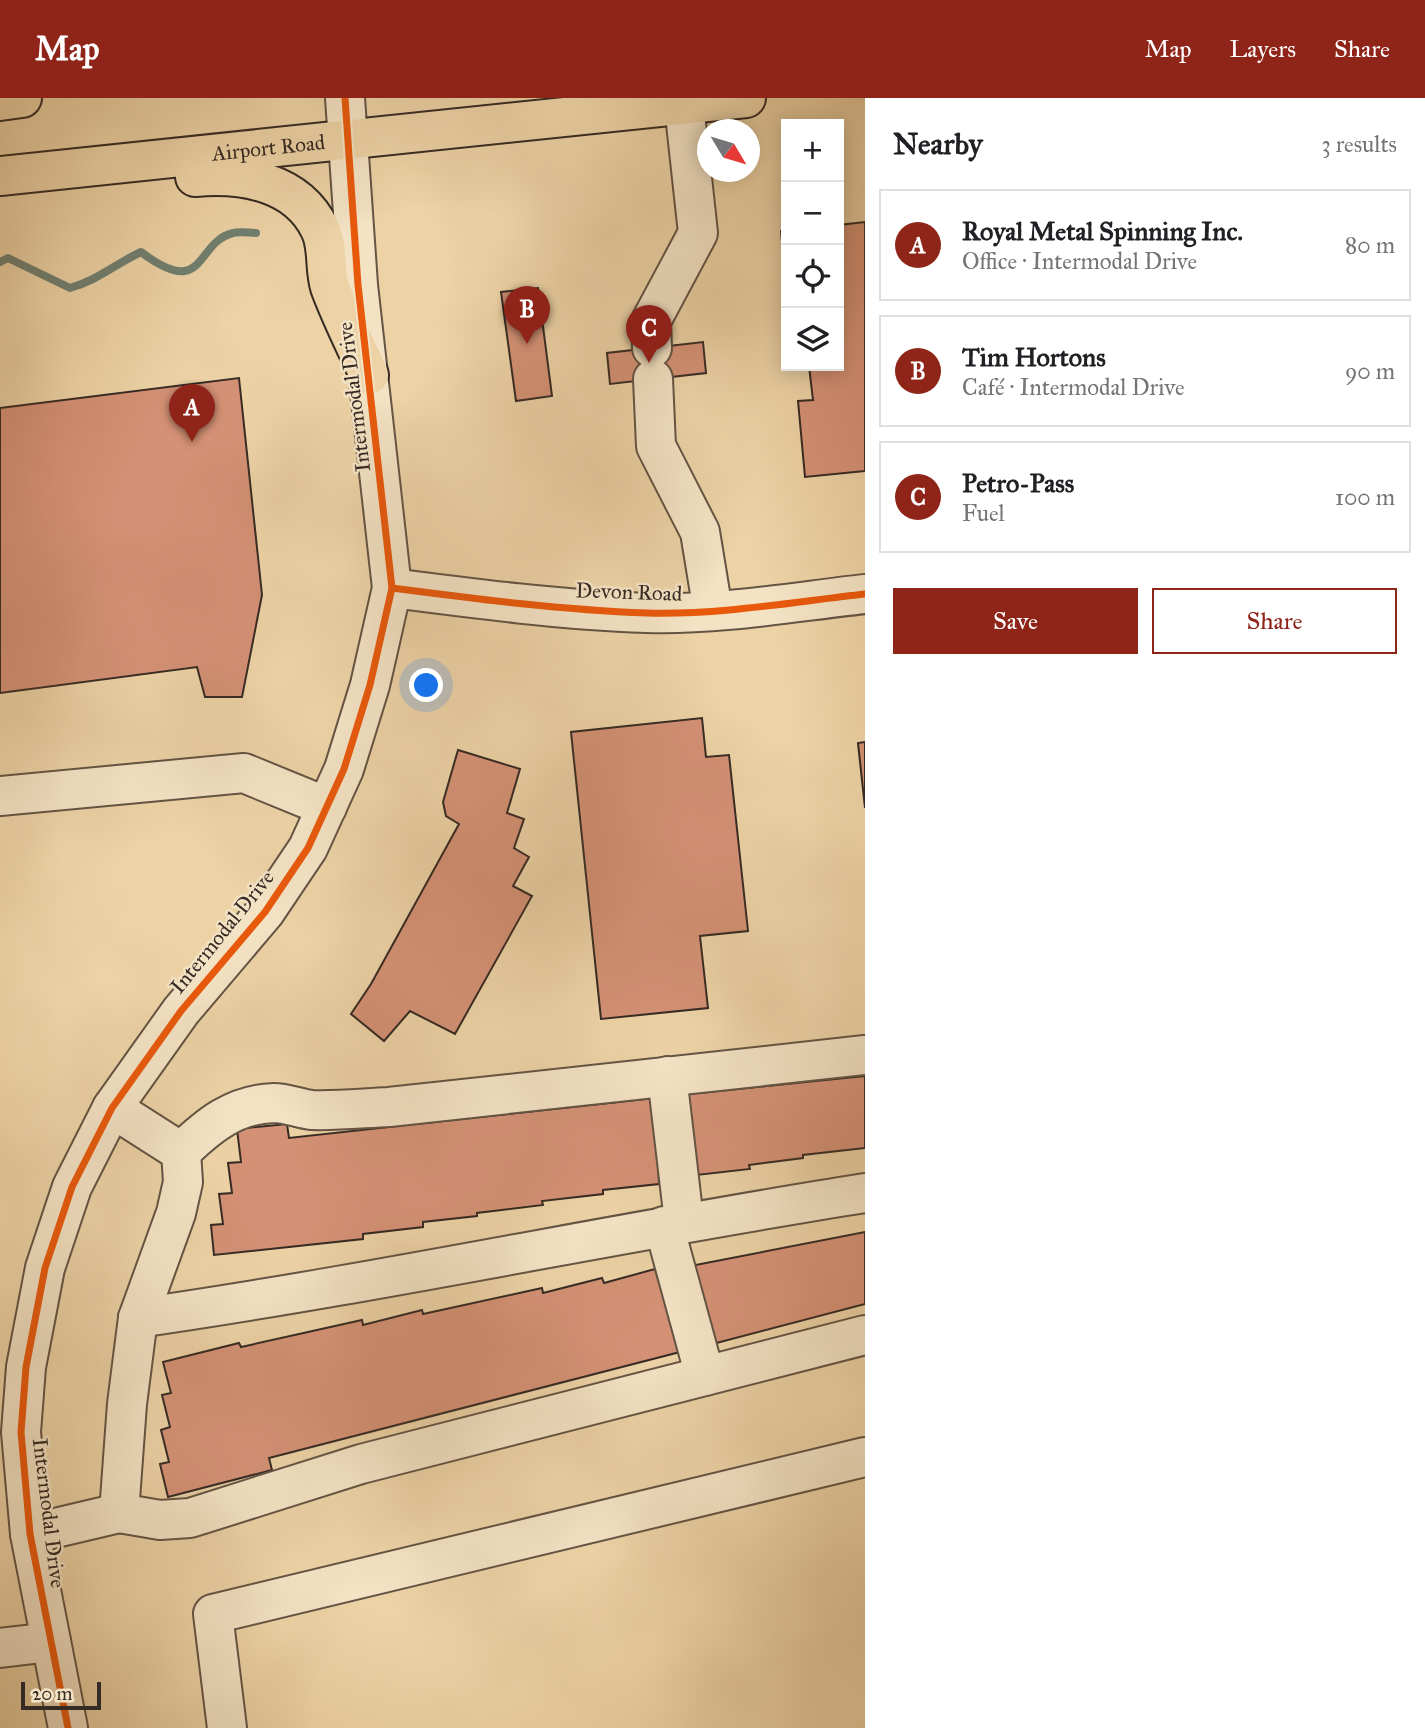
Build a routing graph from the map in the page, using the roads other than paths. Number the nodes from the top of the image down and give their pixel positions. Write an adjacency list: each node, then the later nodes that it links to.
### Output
1 (22, 98): 4 (main road)
2 (345, 98): 6 (street, Intermodal Drive)
3 (746, 98): 5 (main road, Airport Road)
4 (0, 101)
5 (684, 105): 6 (main road, Airport Road); 12 (street)
6 (347, 138): 7 (main road, Airport Road); 9 (street, Intermodal Drive)
7 (96, 166): 8 (main road, Airport Road); 9 (main road)
8 (0, 176)
9 (369, 375): 10 (street, Intermodal Drive)
10 (392, 588): 12 (street, Devon Road); 14 (street, Intermodal Drive)
11 (865, 594): 12 (street, Devon Road)
12 (713, 611)
13 (0, 796): 14 (street)
14 (327, 807): 17 (street, Intermodal Drive)
15 (865, 1055): 16 (street)
16 (667, 1076): 18 (street); 20 (street)
17 (112, 1108): 18 (street); 26 (street, Intermodal Drive)
18 (181, 1153): 21 (street)
19 (865, 1192): 20 (street)
20 (674, 1223): 21 (street); 23 (street)
21 (138, 1318): 25 (street)
22 (865, 1335): 23 (street)
23 (705, 1376): 25 (street)
24 (865, 1457): 30 (street)
25 (119, 1513): 26 (street)
26 (30, 1534): 27 (street, Intermodal Drive)
27 (51, 1642): 28 (street); 29 (street, Intermodal Drive)
28 (0, 1648)
29 (68, 1728)
30 (227, 1728)

